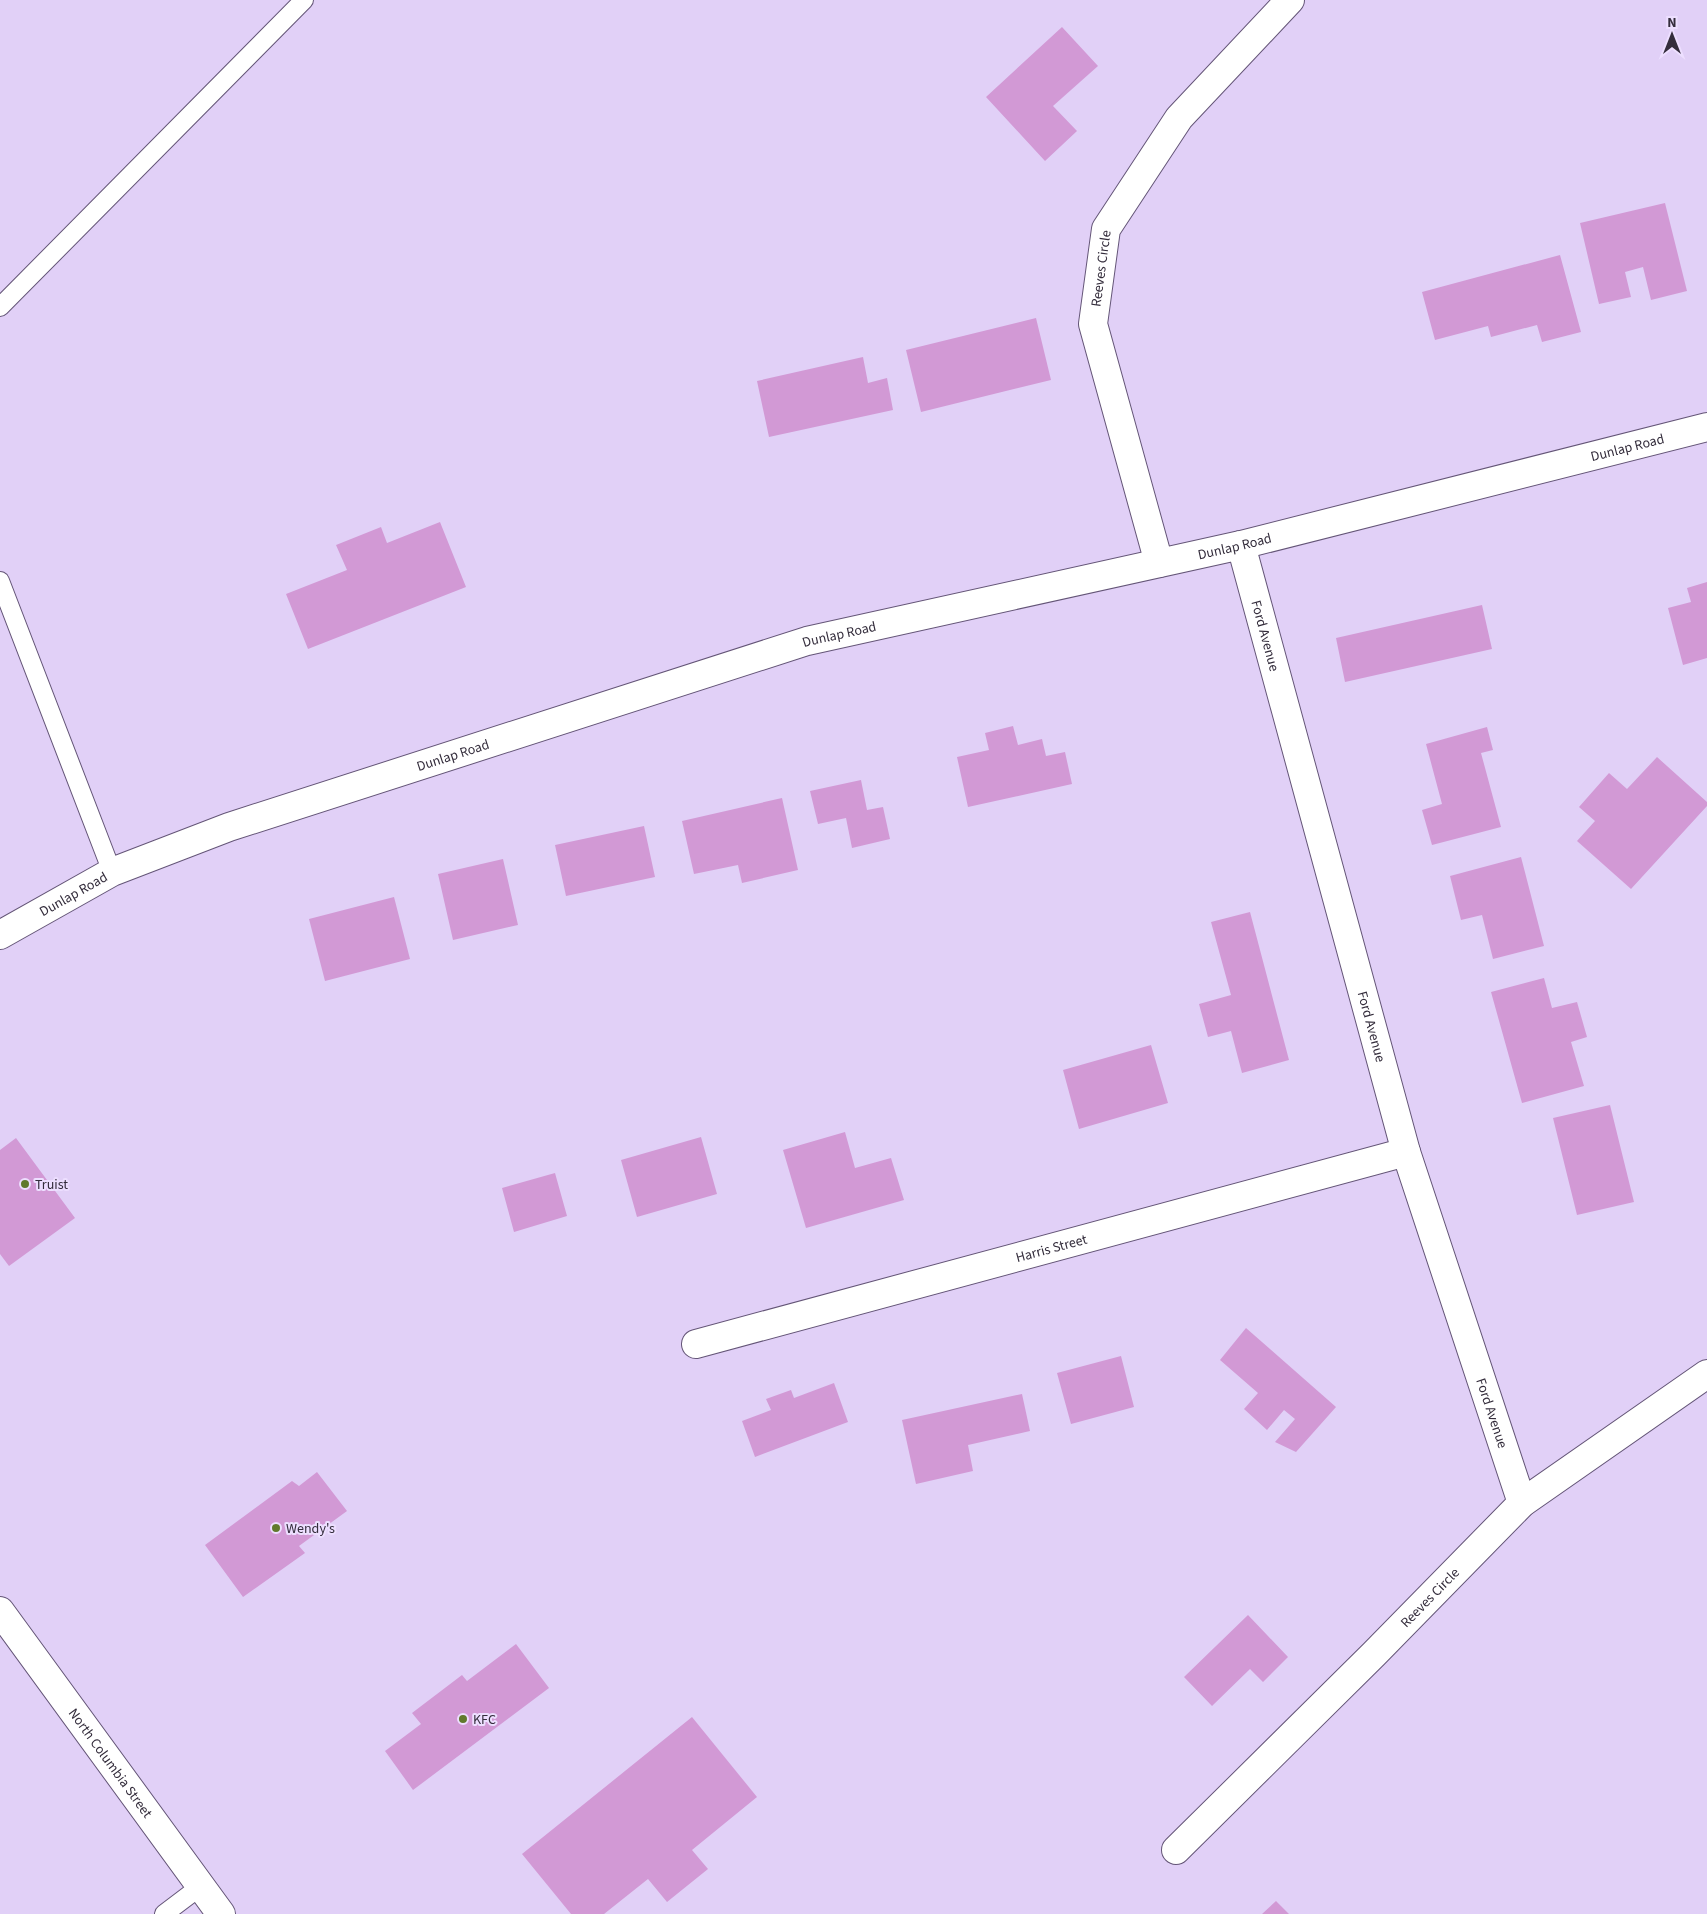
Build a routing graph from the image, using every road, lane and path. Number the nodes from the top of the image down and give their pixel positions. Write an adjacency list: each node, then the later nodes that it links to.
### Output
1 (304, 0): 3 (lane)
2 (1290, 0): 6 (street, Reeves Circle)
3 (0, 307)
4 (1707, 427): 5 (street, Dunlap Road)
5 (1241, 544): 6 (street, Dunlap Road); 10 (street, Ford Avenue)
6 (1159, 563): 8 (street, Dunlap Road)
7 (0, 581): 8 (lane)
8 (112, 872): 9 (street, Dunlap Road)
9 (0, 935)
10 (1406, 1152): 11 (street, Harris Street); 13 (street, Ford Avenue)
11 (696, 1344)
12 (1707, 1374): 13 (street, Reeves Circle)
13 (1522, 1503): 15 (street, Reeves Circle)
14 (0, 1611): 16 (street, North Columbia Street)
15 (1176, 1850)
16 (201, 1886): 17 (lane); 18 (street, North Columbia Street)
17 (164, 1914)
18 (222, 1914)

